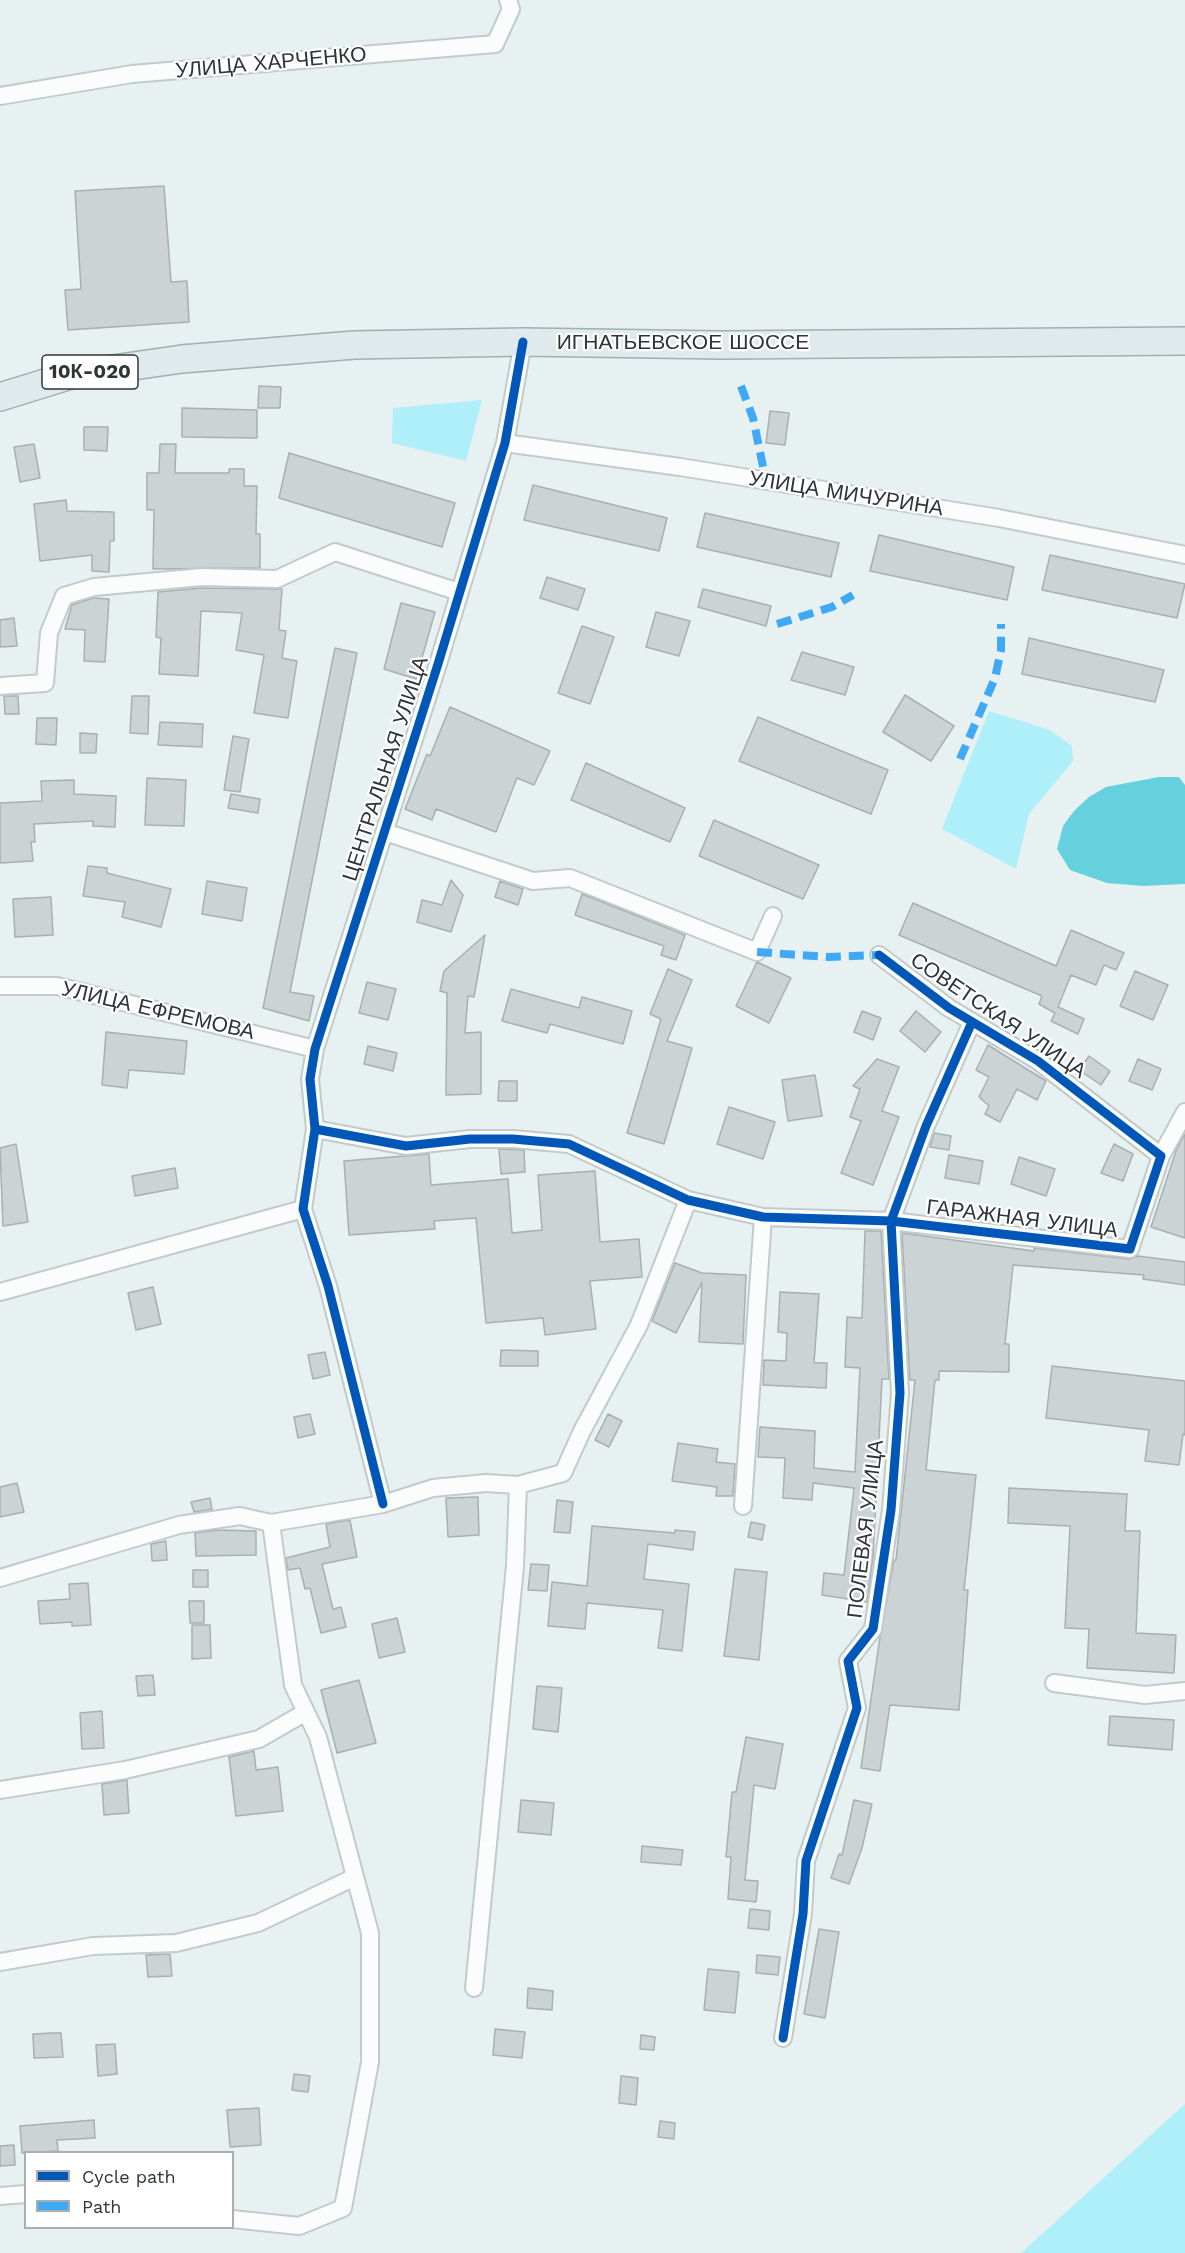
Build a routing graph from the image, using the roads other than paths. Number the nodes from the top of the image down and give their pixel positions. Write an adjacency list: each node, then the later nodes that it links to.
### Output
1 (508, 0): 2 (street, УЛИЦА ХАРЧЕНКО)
2 (0, 96)
3 (1185, 341): 4 (main road, ИГНАТЬЕВСКОЕ ШОССЕ)
4 (523, 342): 5 (main road, ИГНАТЬЕВСКОЕ ШОССЕ / 10К-020); 6 (street, ЦЕНТРАЛЬНАЯ УЛИЦА)
5 (0, 397)
6 (505, 443): 7 (street, УЛИЦА МИЧУРИНА); 8 (street, ЦЕНТРАЛЬНАЯ УЛИЦА)
7 (1185, 555)
8 (459, 592): 9 (street); 10 (street, ЦЕНТРАЛЬНАЯ УЛИЦА)
9 (0, 686)
10 (385, 832): 11 (street); 15 (street, ЦЕНТРАЛЬНАЯ УЛИЦА)
11 (773, 916)
12 (879, 956): 14 (street, СОВЕТСКАЯ УЛИЦА)
13 (0, 986): 15 (street, УЛИЦА ЕФРЕМОВА)
14 (972, 1022): 18 (street, СОВЕТСКАЯ УЛИЦА); 22 (street)
15 (315, 1049): 17 (street, ЦЕНТРАЛЬНАЯ УЛИЦА)
16 (1185, 1112): 18 (street)
17 (315, 1129): 19 (street, ГАРАЖНАЯ УЛИЦА); 20 (street, ЦЕНТРАЛЬНАЯ УЛИЦА)
18 (1161, 1156): 22 (street, ГАРАЖНАЯ УЛИЦА)
19 (688, 1200): 21 (street, ГАРАЖНАЯ УЛИЦА); 24 (street)
20 (303, 1209): 23 (street); 25 (street)
21 (764, 1217): 22 (street, ГАРАЖНАЯ УЛИЦА); 26 (street)
22 (891, 1221): 36 (street, ПОЛЕВАЯ УЛИЦА)
23 (0, 1292)
24 (518, 1485): 25 (street); 35 (street)
25 (383, 1504): 27 (street)
26 (743, 1506)
27 (271, 1522): 28 (street); 31 (street)
28 (0, 1578)
29 (1054, 1683): 30 (street)
30 (1185, 1691)
31 (306, 1712): 32 (street); 33 (street)
32 (0, 1790)
33 (355, 1877): 34 (street); 39 (street)
34 (0, 1962)
35 (474, 1988)
36 (783, 2038)
37 (24, 2194): 38 (street)
38 (0, 2196)
39 (234, 2219)

